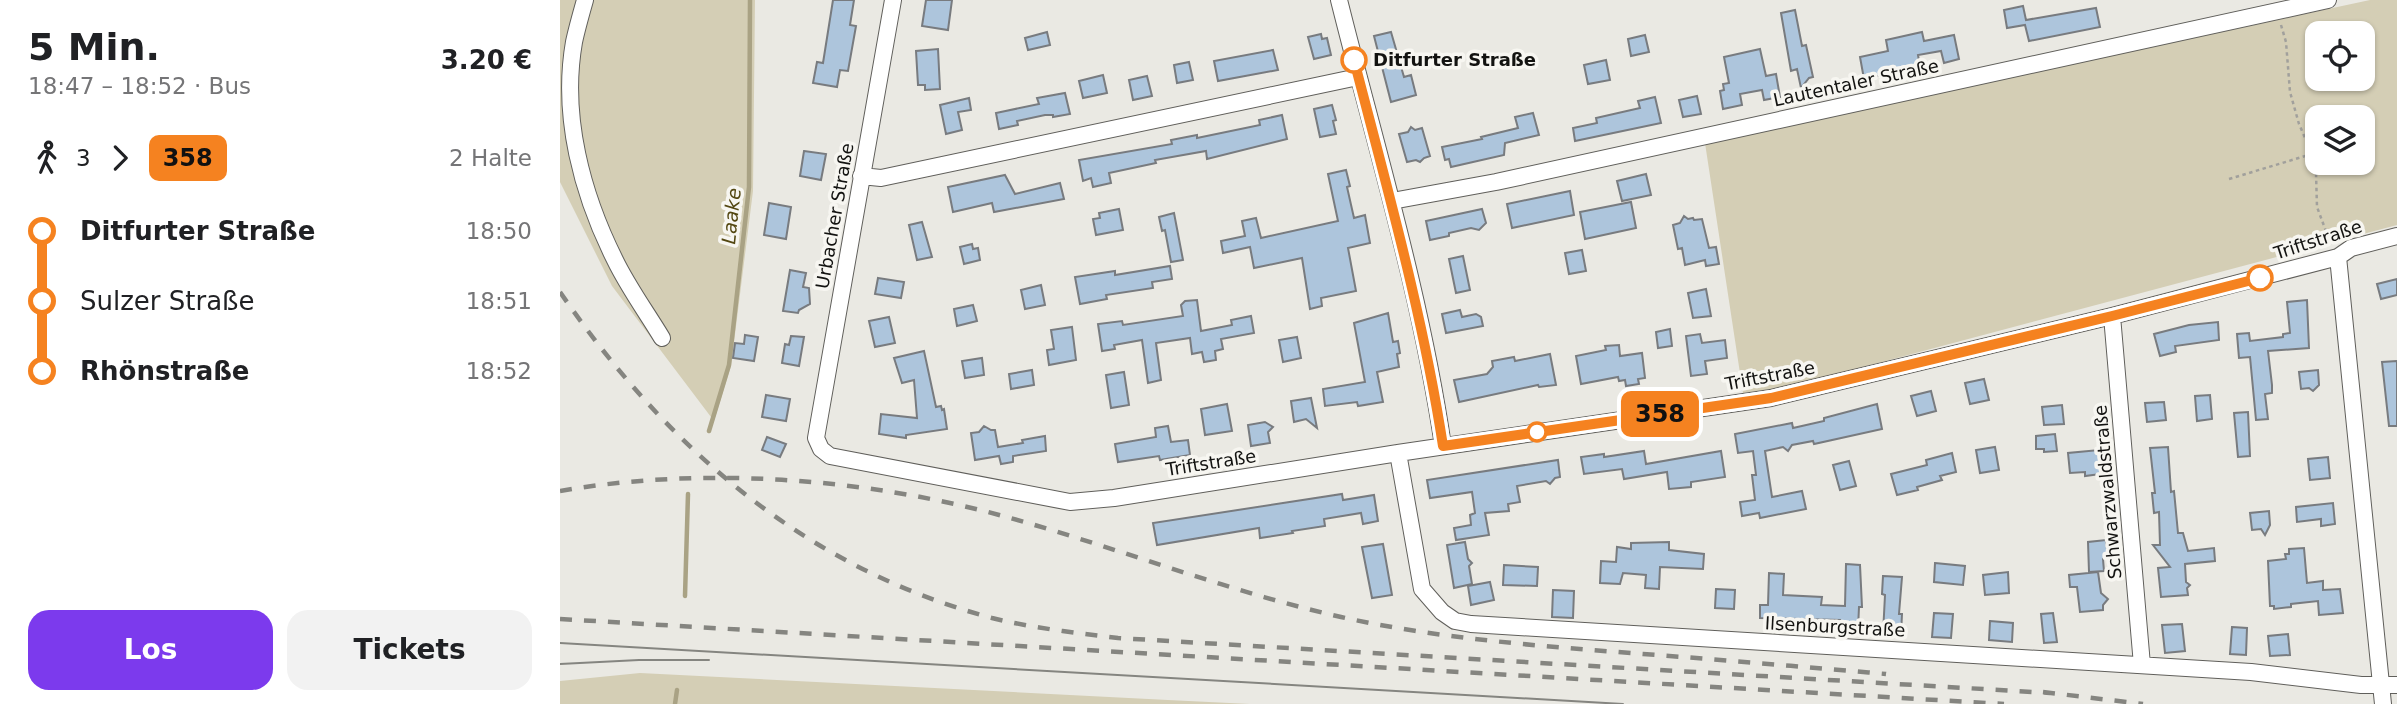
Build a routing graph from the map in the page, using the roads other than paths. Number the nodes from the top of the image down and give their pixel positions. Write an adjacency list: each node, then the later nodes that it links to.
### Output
1 (585, 0): 12 (street)
2 (893, 0): 7 (street, Urbacher Straße)
3 (1339, 0): 6 (street)
4 (2328, 0): 5 (street, Lautentaler Straße)
5 (2276, 5): 8 (street, Lautentaler Straße)
6 (1358, 77): 7 (street); 8 (street)
7 (861, 176): 13 (street, Urbacher Straße)
8 (1392, 201): 14 (street)
9 (2397, 236): 10 (street, Triftstraße)
10 (2338, 257): 11 (street, Triftstraße); 17 (street)
11 (2112, 316): 14 (street, Triftstraße); 16 (street, Schwarzwaldstraße)
12 (662, 338)
13 (816, 439): 15 (street, Triftstraße)
14 (1443, 446): 15 (street, Triftstraße)
15 (1398, 453): 16 (street, Ilsenburgstraße)
16 (2143, 665): 17 (street, Ilsenburgstraße)
17 (2389, 685): 18 (street)
18 (2383, 704)

